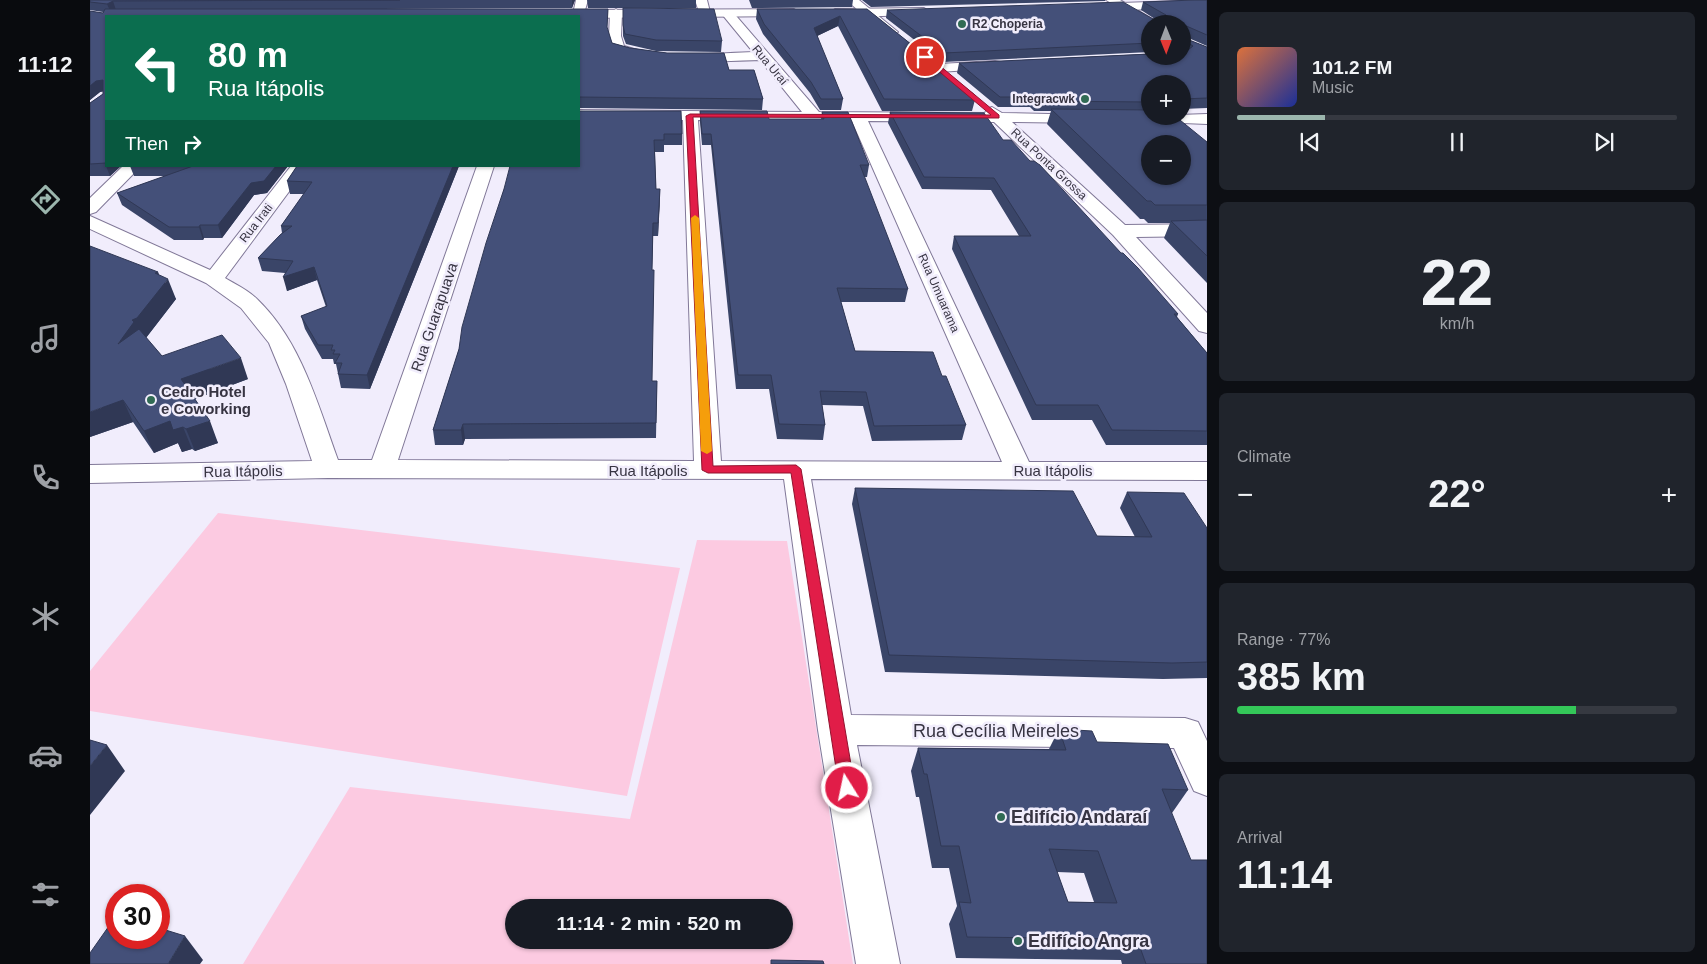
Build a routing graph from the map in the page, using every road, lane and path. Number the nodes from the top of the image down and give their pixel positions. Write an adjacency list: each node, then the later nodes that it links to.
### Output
1 (582, 0): 16 (street)
2 (701, 0): 8 (street)
3 (852, 0): 14 (street)
4 (1112, 0): 6 (street)
5 (1207, 3): 6 (street)
6 (1124, 6): 7 (street); 17 (street)
7 (1078, 8)
8 (704, 12): 9 (street); 11 (street)
9 (727, 12): 12 (street); 19 (street, Rua Uraí)
10 (932, 12): 14 (street)
11 (616, 13): 16 (street); 19 (street)
12 (802, 13)
13 (821, 13): 14 (street)
14 (868, 13): 18 (street)
15 (561, 14): 16 (street)
16 (579, 14)
17 (1141, 16)
18 (900, 37)
19 (761, 56): 25 (street, Rua Uraí)
20 (1007, 64): 21 (street)
21 (954, 80)
22 (983, 104): 26 (street, Rua Ponta Grossa)
23 (580, 115): 24 (street)
24 (690, 116): 25 (street); 43 (street)
25 (814, 116): 27 (street)
26 (997, 116): 27 (street); 28 (street); 37 (street, Rua Ponta Grossa)
27 (858, 117): 44 (street, Rua Umuarama)
28 (1107, 118)
29 (1127, 118): 30 (street)
30 (1207, 119)
31 (132, 167): 34 (street)
32 (299, 167): 38 (street, Rua Irati)
33 (486, 167): 41 (street, Rua Guarapuava)
34 (90, 208)
35 (90, 222): 38 (street)
36 (1207, 230): 37 (street)
37 (1120, 231): 39 (street, Rua Ponta Grossa)
38 (213, 279): 40 (street)
39 (1207, 326)
40 (328, 469): 41 (street, Rua Itápolis); 46 (street, Rua Itápolis)
41 (382, 469): 43 (street, Rua Itápolis)
42 (796, 469): 43 (street, Rua Itápolis); 44 (street, Rua Itápolis); 47 (street)
43 (708, 470)
44 (1019, 470): 45 (street, Rua Itápolis)
45 (1207, 471)
46 (90, 474)
47 (836, 730): 48 (street, Rua Cecília Meireles); 49 (street)
48 (1207, 779)
49 (878, 964)

